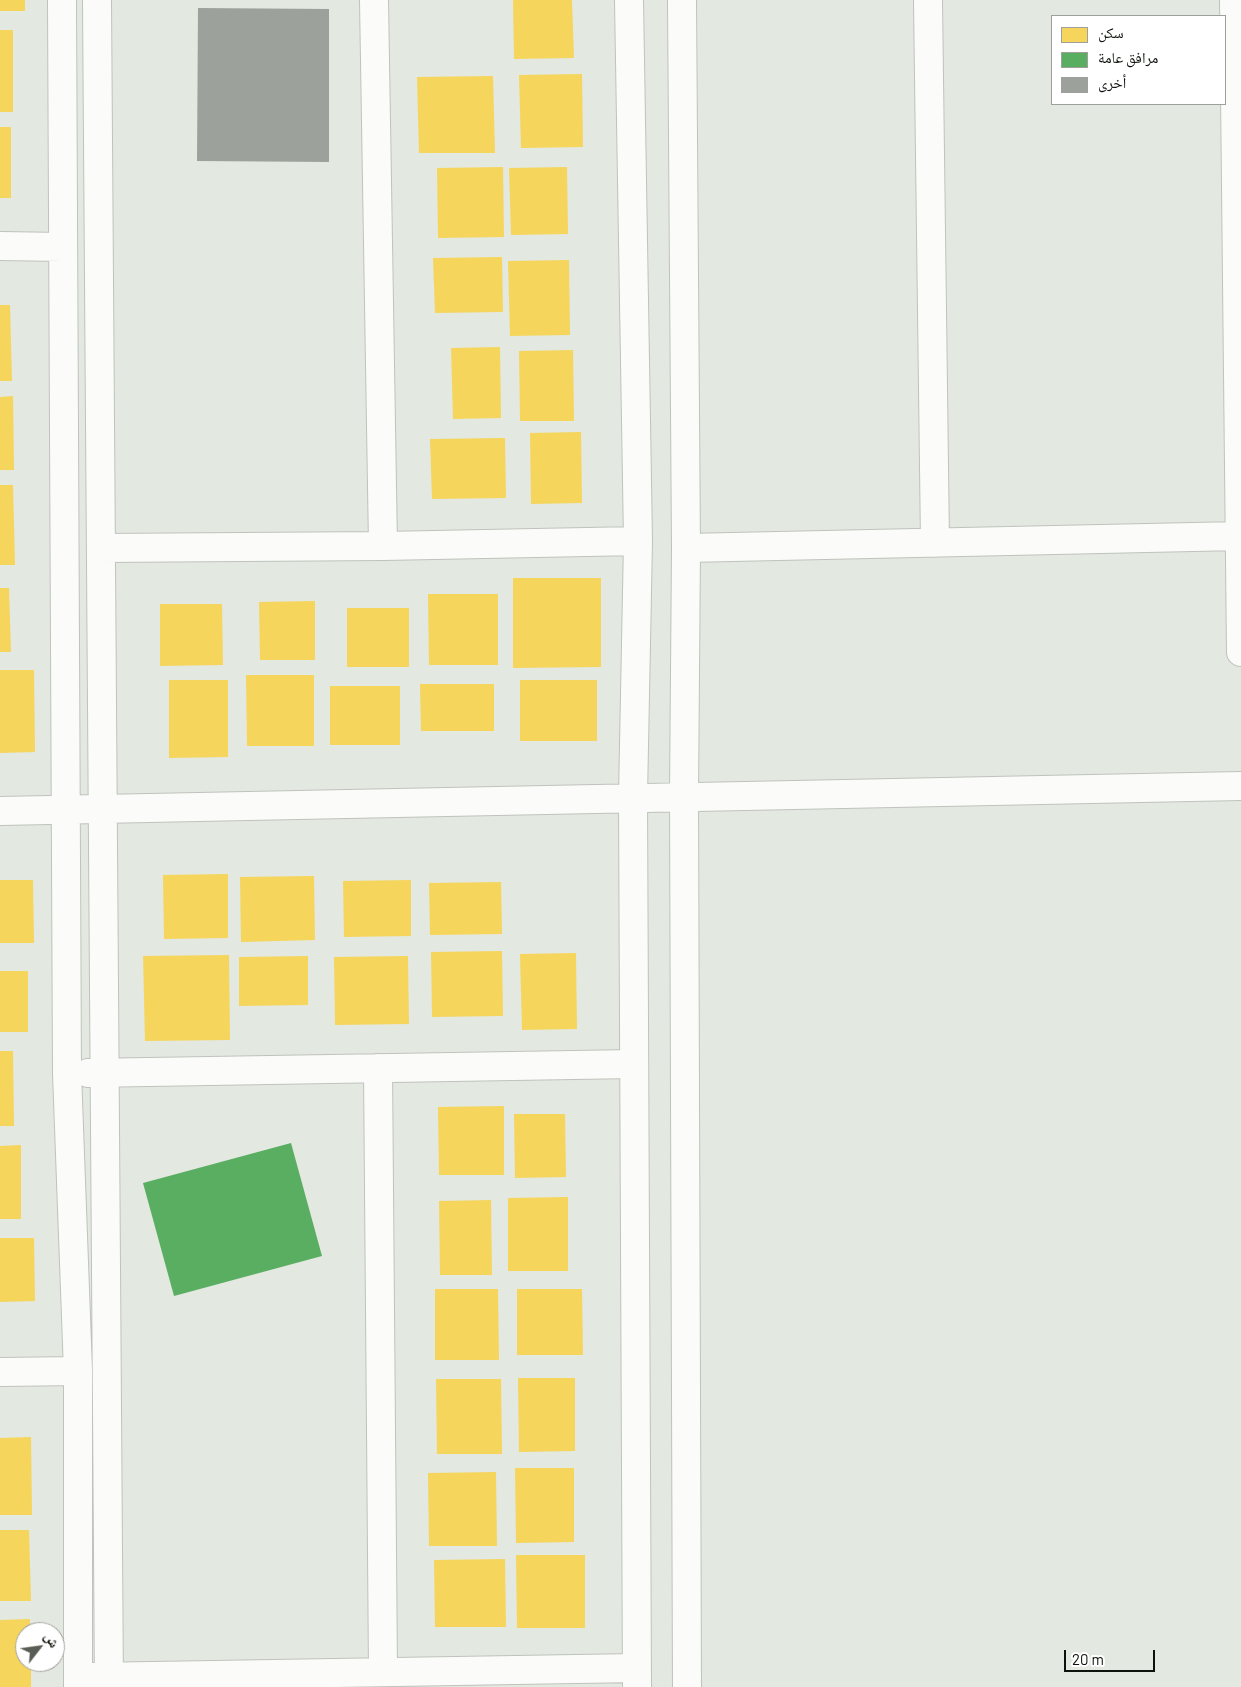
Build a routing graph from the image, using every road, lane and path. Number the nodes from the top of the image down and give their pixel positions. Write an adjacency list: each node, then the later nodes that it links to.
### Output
1 (62, 0): 10 (street)
2 (97, 0): 15 (street)
3 (374, 0): 14 (street)
4 (629, 0): 12 (street)
5 (682, 0): 16 (street)
6 (928, 0): 13 (street)
7 (1234, 0): 8 (street)
8 (1239, 238): 11 (street)
9 (0, 246): 10 (street)
10 (63, 247): 22 (street)
11 (1239, 536): 13 (street); 17 (street)
12 (638, 541): 14 (street); 20 (street)
13 (935, 543): 16 (street)
14 (383, 546): 15 (street)
15 (101, 548): 21 (street)
16 (686, 548): 19 (street)
17 (1241, 652)
18 (1241, 786): 19 (street)
19 (684, 796): 20 (street); 34 (street)
20 (633, 797): 21 (street); 24 (street)
21 (103, 808): 22 (street); 26 (street)
22 (66, 809): 23 (street); 27 (street)
23 (0, 811)
24 (634, 1064): 25 (street); 31 (street)
25 (378, 1068): 26 (street); 30 (street)
26 (105, 1073): 27 (street); 32 (street)
27 (67, 1074): 28 (street)
28 (78, 1371): 29 (street); 33 (street)
29 (0, 1372)
30 (383, 1672): 31 (street); 32 (street)
31 (637, 1678)
32 (109, 1681): 33 (street)
33 (78, 1682)
34 (687, 1687)

